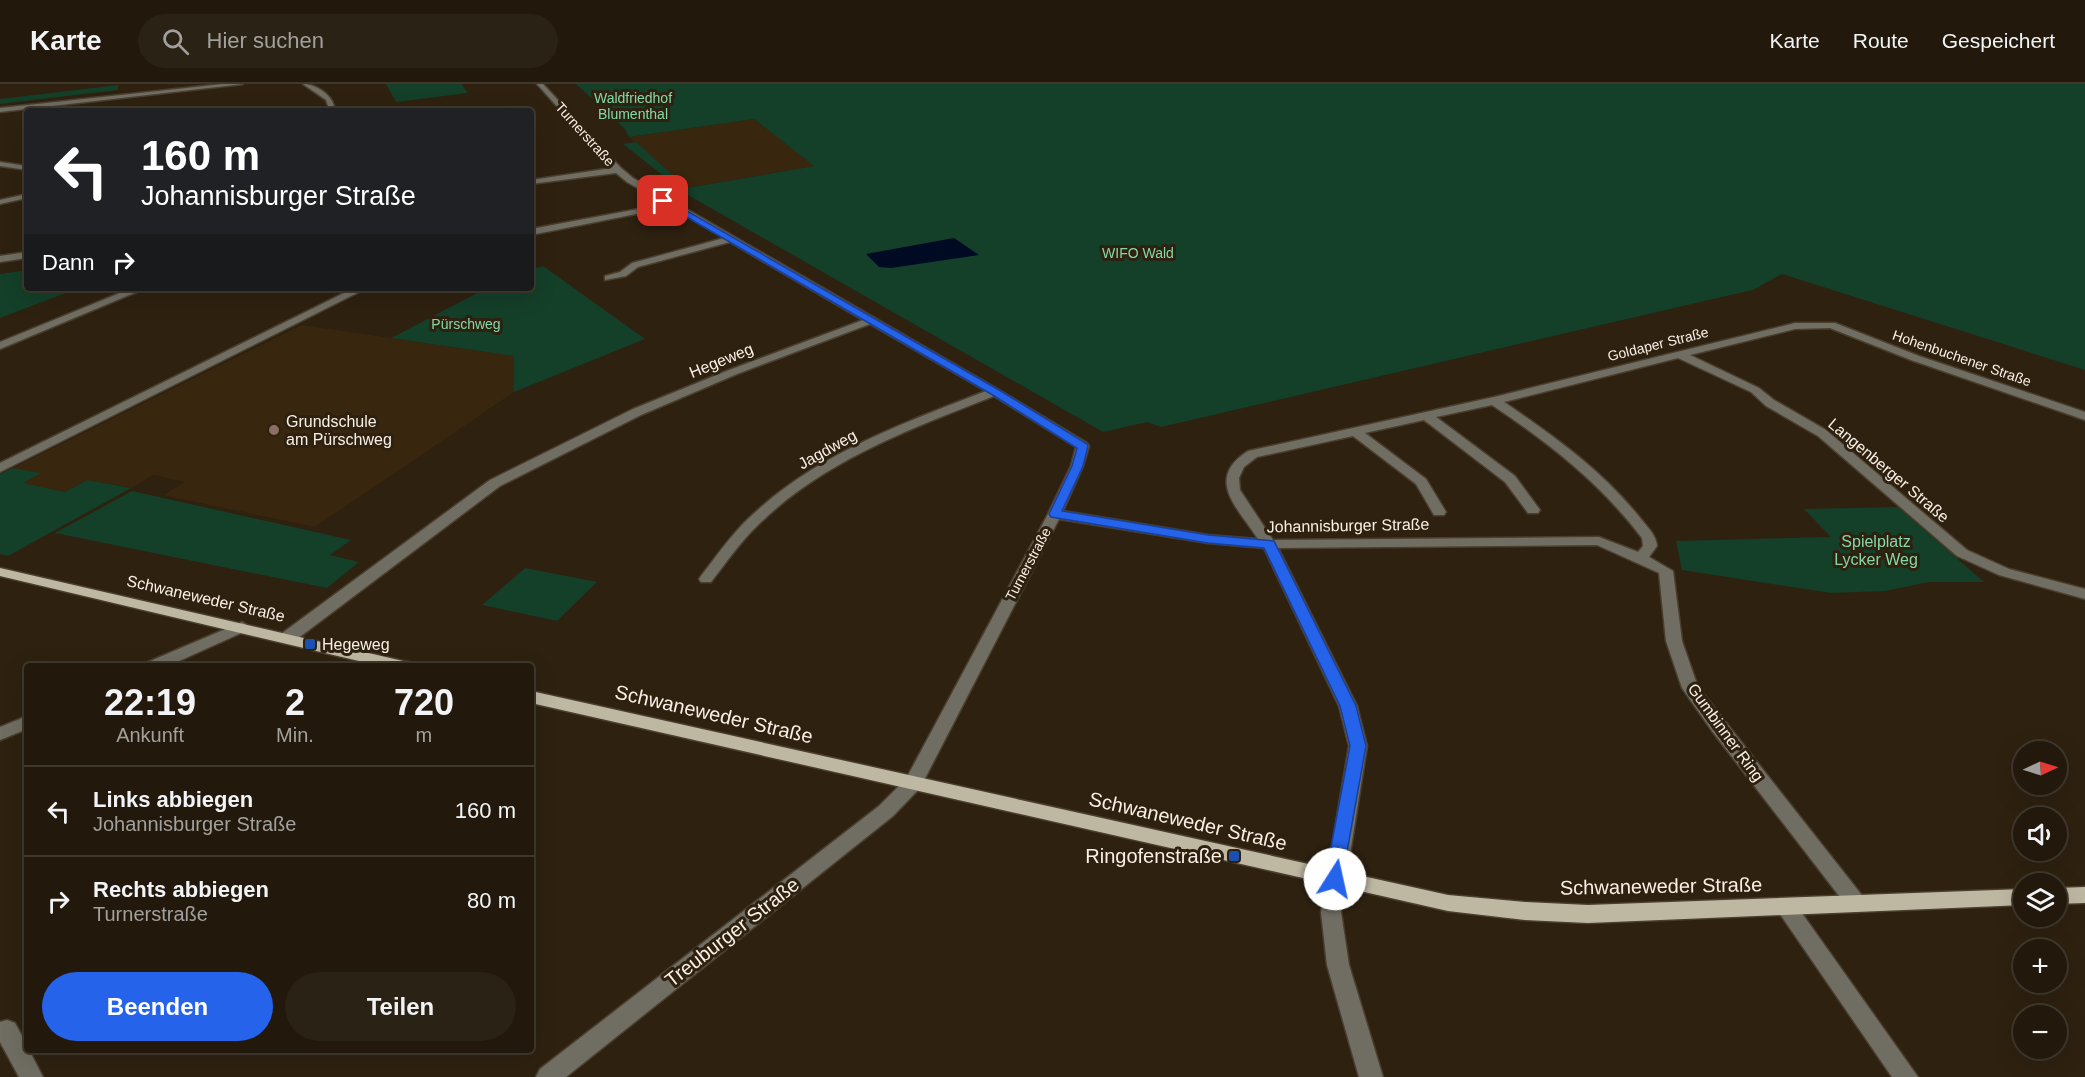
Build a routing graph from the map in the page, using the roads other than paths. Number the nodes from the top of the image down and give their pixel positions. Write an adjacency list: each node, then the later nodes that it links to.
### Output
1 (240, 84): 4 (street)
2 (306, 84): 6 (street)
3 (540, 84): 10 (street, Turnerstraße)
4 (98, 99): 5 (street); 7 (street)
5 (96, 108)
6 (330, 108)
7 (0, 110)
8 (0, 164): 9 (street)
9 (24, 168)
10 (618, 170): 11 (street); 14 (street, Turnerstraße)
11 (534, 182)
12 (24, 197): 13 (street)
13 (0, 202)
14 (670, 205): 15 (street); 16 (street, Turnerstraße)
15 (534, 231)
16 (731, 239): 19 (street); 22 (street, Turnerstraße)
17 (24, 255): 18 (street)
18 (0, 259)
19 (608, 278)
20 (134, 291): 24 (street)
21 (356, 291): 31 (street)
22 (872, 320): 26 (street, Turnerstraße); 41 (street, Hegeweg)
23 (1831, 325): 25 (street, Goldaper Straße); 29 (street, Hohenbuchener Straße)
24 (0, 346)
25 (1678, 354): 27 (street, Goldaper Straße); 39 (street, Langenberger Straße)
26 (995, 392): 34 (street, Turnerstraße); 38 (street, Jagdweg)
27 (1494, 402): 28 (street); 36 (street)
28 (1427, 416): 30 (street); 32 (street)
29 (2085, 416)
30 (1356, 432): 33 (street); 35 (street)
31 (0, 468)
32 (1533, 510)
33 (1439, 512)
34 (1055, 514): 35 (street, Johannisburger Straße); 47 (street, Turnerstraße)
35 (1269, 544): 36 (street, Johannisburger Straße); 48 (street)
36 (1641, 558): 52 (street, Gumbinner Ring)
37 (0, 572): 40 (main road, Schwaneweder Straße)
38 (706, 579)
39 (2085, 594)
40 (242, 627): 41 (main road, Schwaneweder Straße); 42 (street)
41 (287, 638): 43 (main road, Schwaneweder Straße)
42 (161, 663)
43 (391, 663)
44 (534, 698): 47 (main road, Schwaneweder Straße)
45 (24, 723): 46 (street)
46 (0, 734)
47 (913, 783): 48 (main road, Schwaneweder Straße); 56 (street, Treuburger Straße)
48 (1335, 879): 53 (main road, Schwaneweder Straße); 57 (street)
49 (2085, 895): 50 (main road)
50 (2067, 896)
51 (2013, 897): 52 (main road, Schwaneweder Straße)
52 (1857, 904): 53 (main road, Schwaneweder Straße)
53 (1787, 908): 58 (street)
54 (0, 1032): 55 (street)
55 (32, 1077)
56 (548, 1077)
57 (1371, 1077)
58 (1906, 1077)

